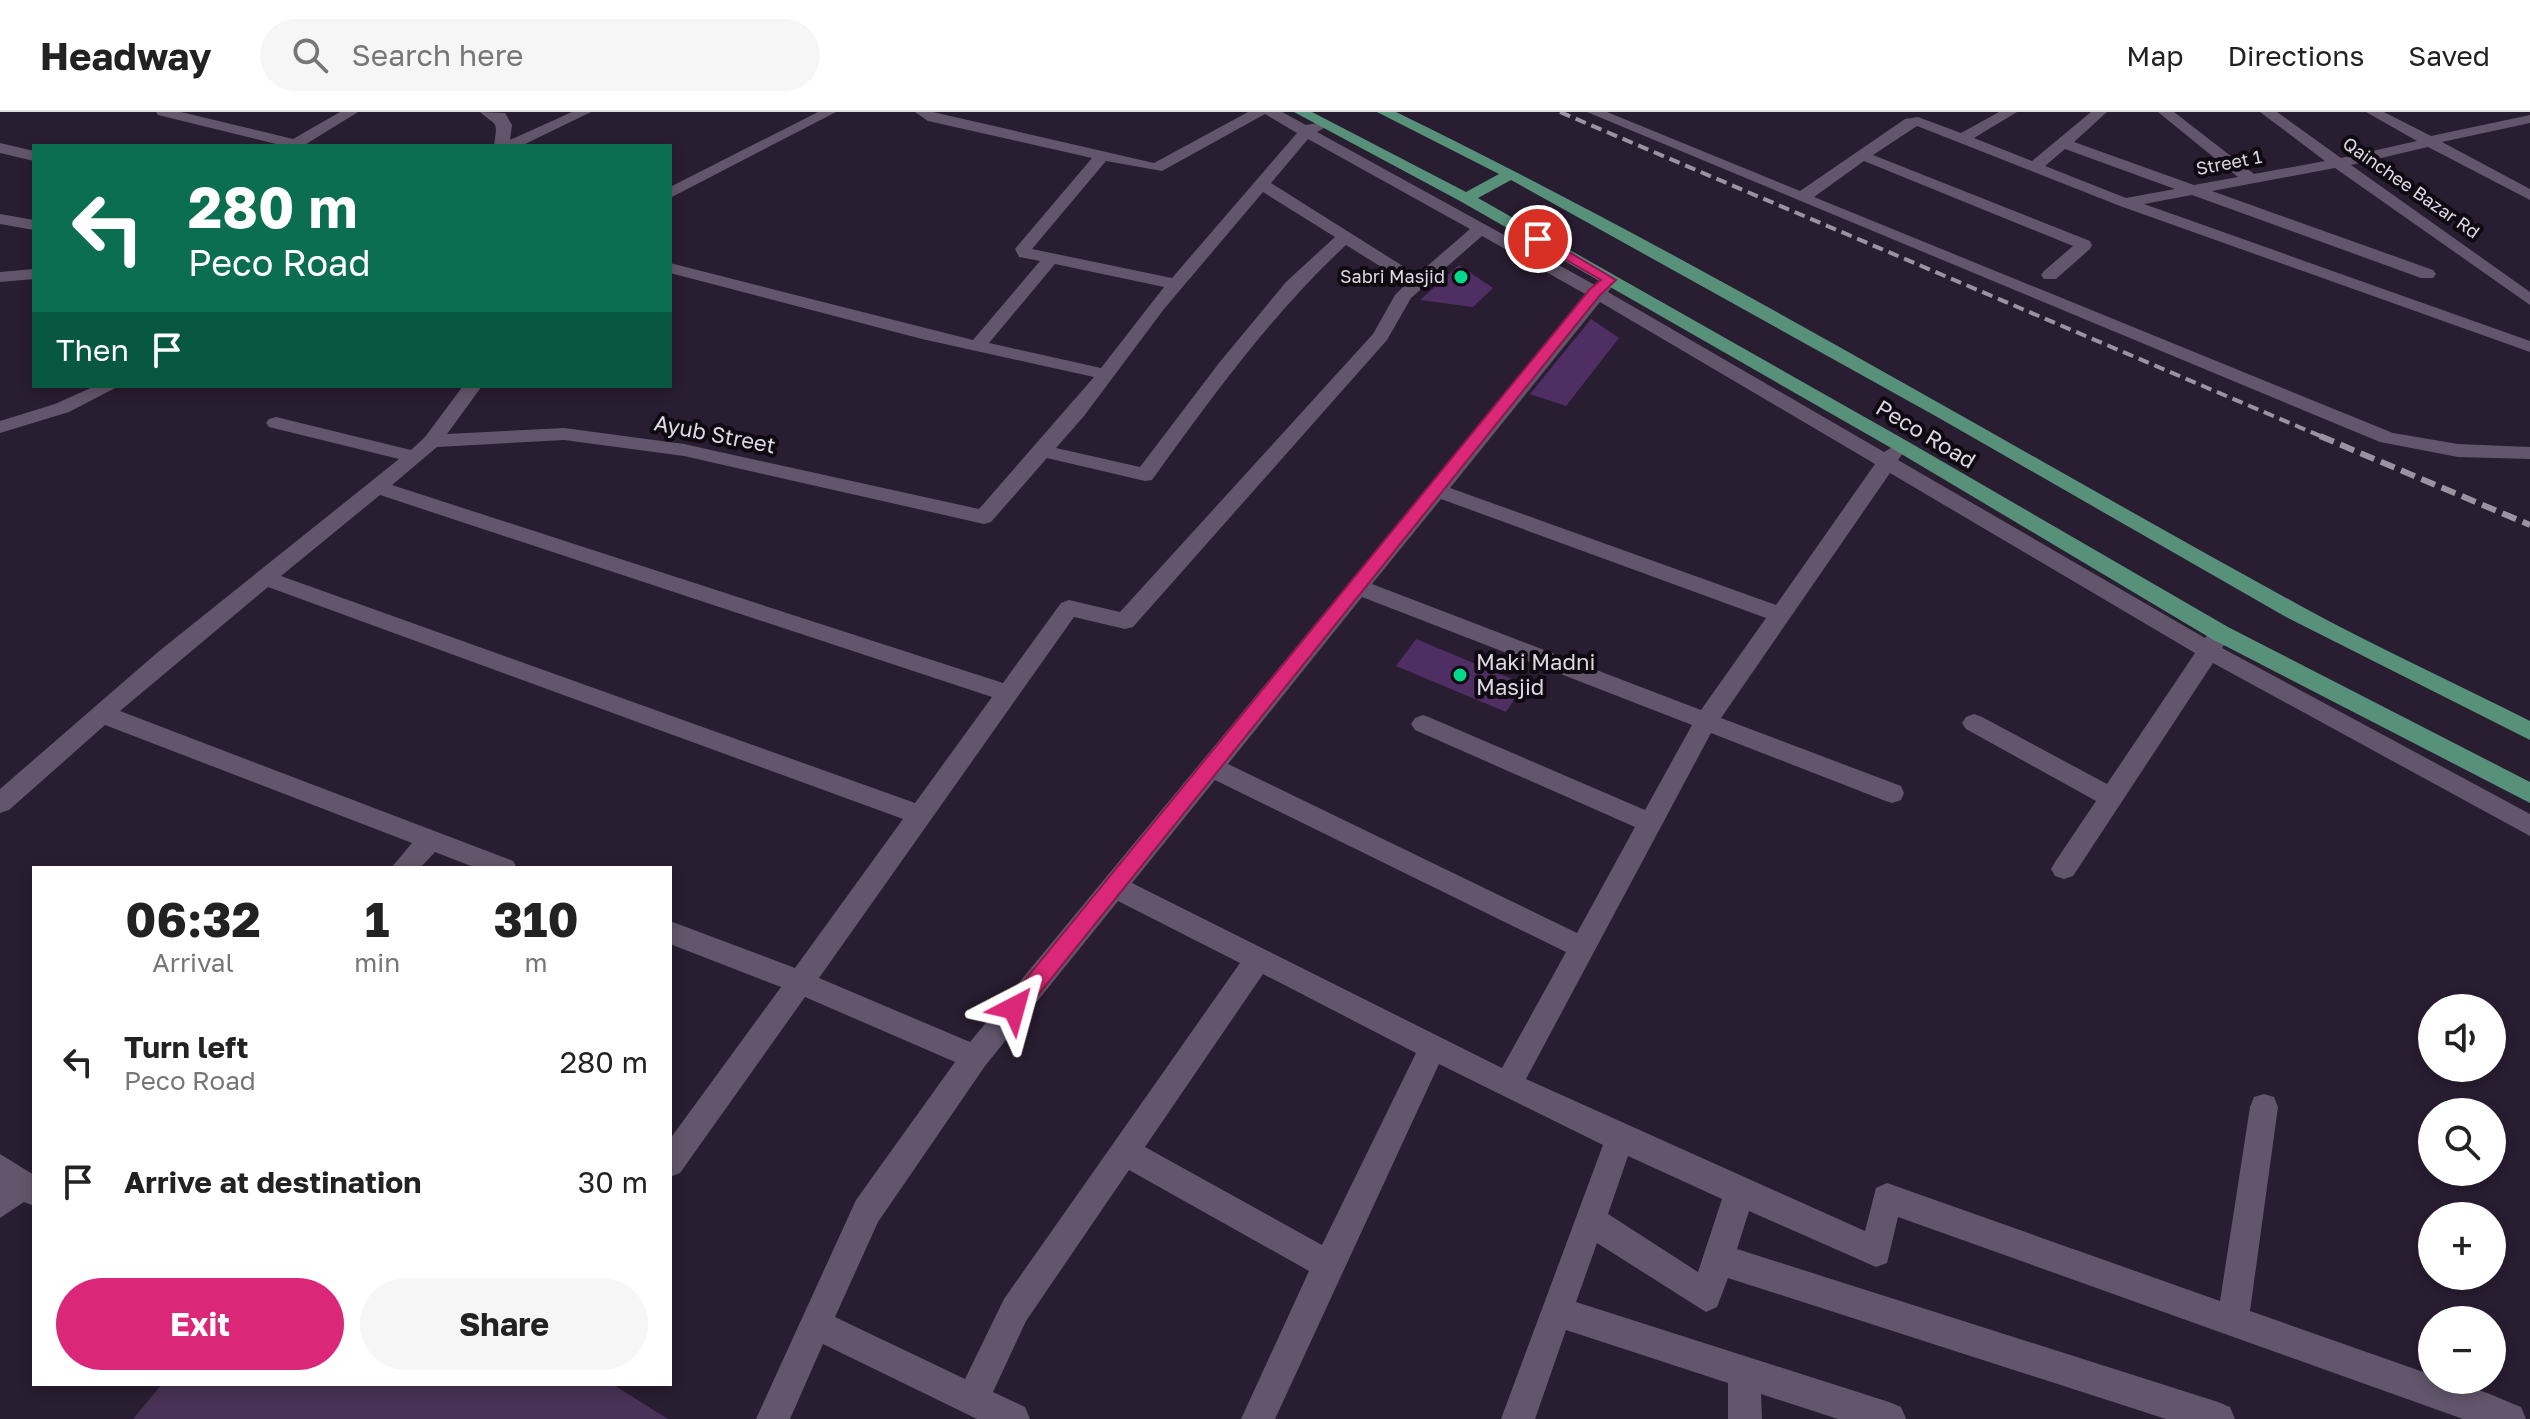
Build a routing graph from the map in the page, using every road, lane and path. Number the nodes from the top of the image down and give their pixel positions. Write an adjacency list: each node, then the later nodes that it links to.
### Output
1 (163, 112): 23 (street)
2 (351, 112): 24 (street)
3 (487, 112): 25 (street)
4 (584, 112): 26 (street)
5 (829, 112): 37 (street)
6 (922, 112): 30 (street)
7 (1259, 112): 30 (street)
8 (1271, 112): 18 (street)
9 (1384, 112): 33 (main road, Peco Road)
10 (1594, 112): 40 (street)
11 (2010, 112): 20 (street)
12 (2100, 112): 22 (street)
13 (2165, 112): 34 (street)
14 (2267, 112): 31 (street, Qainchee Bazar Rd)
15 (2373, 112): 21 (street)
16 (2470, 112): 19 (street)
17 (2530, 119): 19 (street, Street 1)
18 (1310, 122): 35 (street); 39 (main road, Peco Road); 45 (street)
19 (2496, 126): 21 (street, Street 1)
20 (1963, 138): 28 (street); 32 (street)
21 (2428, 142): 31 (street, Street 1); 38 (street)
22 (2063, 143): 32 (street); 36 (street)
23 (290, 144)
24 (296, 144)
25 (502, 144)
26 (513, 144)
27 (0, 148): 29 (street)
28 (1861, 155): 40 (street); 51 (street)
29 (32, 156)
30 (1101, 157): 47 (street)
31 (2339, 162): 34 (street, Street 1); 56 (street, Qainchee Bazar Rd)
32 (2035, 166): 41 (street)
33 (1511, 174): 39 (main road); 80 (main road, Peco Road)
34 (2251, 179): 36 (street, Street 1)
35 (1261, 184): 46 (street); 54 (street)
36 (2197, 189): 41 (street, Street 1); 50 (street)
37 (672, 192)
38 (2526, 193): 42 (street)
39 (1466, 198): 55 (main road, Peco Road)
40 (1801, 198): 66 (street)
41 (2126, 203): 58 (street)
42 (2530, 213)
43 (0, 219): 44 (street)
44 (32, 225)
45 (1481, 228): 53 (street); 55 (street)
46 (1345, 237): 53 (street); 65 (street)
47 (1051, 258): 54 (street); 57 (street)
48 (672, 269): 57 (street)
49 (32, 274): 52 (street)
50 (2427, 274)
51 (2050, 275)
52 (0, 277)
53 (1419, 283): 75 (street)
54 (1176, 284): 59 (street)
55 (1602, 286): 67 (main road, Peco Road); 70 (street)
56 (2530, 300)
57 (977, 346): 59 (street)
58 (2530, 347)
59 (1105, 374): 65 (street)
60 (106, 388): 63 (street)
61 (472, 388): 64 (street)
62 (276, 423): 68 (street)
63 (0, 427)
64 (432, 441): 65 (street, Ayub Street); 68 (street)
65 (1042, 451)
66 (2530, 453)
67 (1893, 454): 73 (street); 74 (street)
68 (415, 457): 69 (street)
69 (379, 488): 71 (street); 75 (street)
70 (1437, 490): 72 (street); 73 (street)
71 (264, 578): 76 (street); 86 (street)
72 (1358, 587): 77 (street); 81 (street)
73 (1780, 615): 77 (street)
74 (2215, 642): 83 (main road); 84 (street); 88 (street)
75 (1007, 693): 86 (street)
76 (102, 714): 85 (street); 89 (street)
77 (1705, 723): 82 (street); 87 (street)
78 (1974, 723): 84 (street)
79 (1423, 724): 87 (street)
80 (2530, 731)
81 (1211, 767): 93 (street); 95 (street)
82 (1892, 793)
83 (2530, 793)
84 (2112, 798): 92 (street)
85 (0, 803)
86 (919, 815): 97 (street)
87 (1650, 823): 95 (street)
88 (2530, 826)
89 (431, 840): 90 (street); 91 (street)
90 (406, 866)
91 (499, 866)
92 (2064, 869)
93 (1113, 886): 96 (street); 99 (street)
94 (672, 933): 97 (street)
95 (1583, 948): 100 (street)
96 (1258, 959): 98 (street); 104 (street)
97 (800, 982): 99 (street); 103 (street)
98 (1433, 1047): 100 (street); 108 (street)
99 (975, 1057): 111 (street)
100 (1508, 1085): 102 (street)
101 (2264, 1107): 110 (street)
102 (1620, 1138): 105 (street); 106 (street)
103 (674, 1149)
104 (1123, 1151): 108 (street); 113 (street)
105 (1740, 1191): 107 (street); 110 (street)
106 (1590, 1220): 107 (street); 109 (street)
107 (1718, 1259): 120 (street)
108 (1328, 1265): 116 (street)
109 (1555, 1311): 112 (street); 117 (street)
110 (2233, 1321): 121 (street)
111 (816, 1324): 113 (street); 114 (street)
112 (1744, 1372): 118 (street); 119 (street)
113 (972, 1399): 115 (street)
114 (773, 1419)
115 (1013, 1419)
116 (1258, 1419)
117 (1518, 1419)
118 (1745, 1419)
119 (1889, 1419)
120 (2218, 1419)
121 (2509, 1419)

